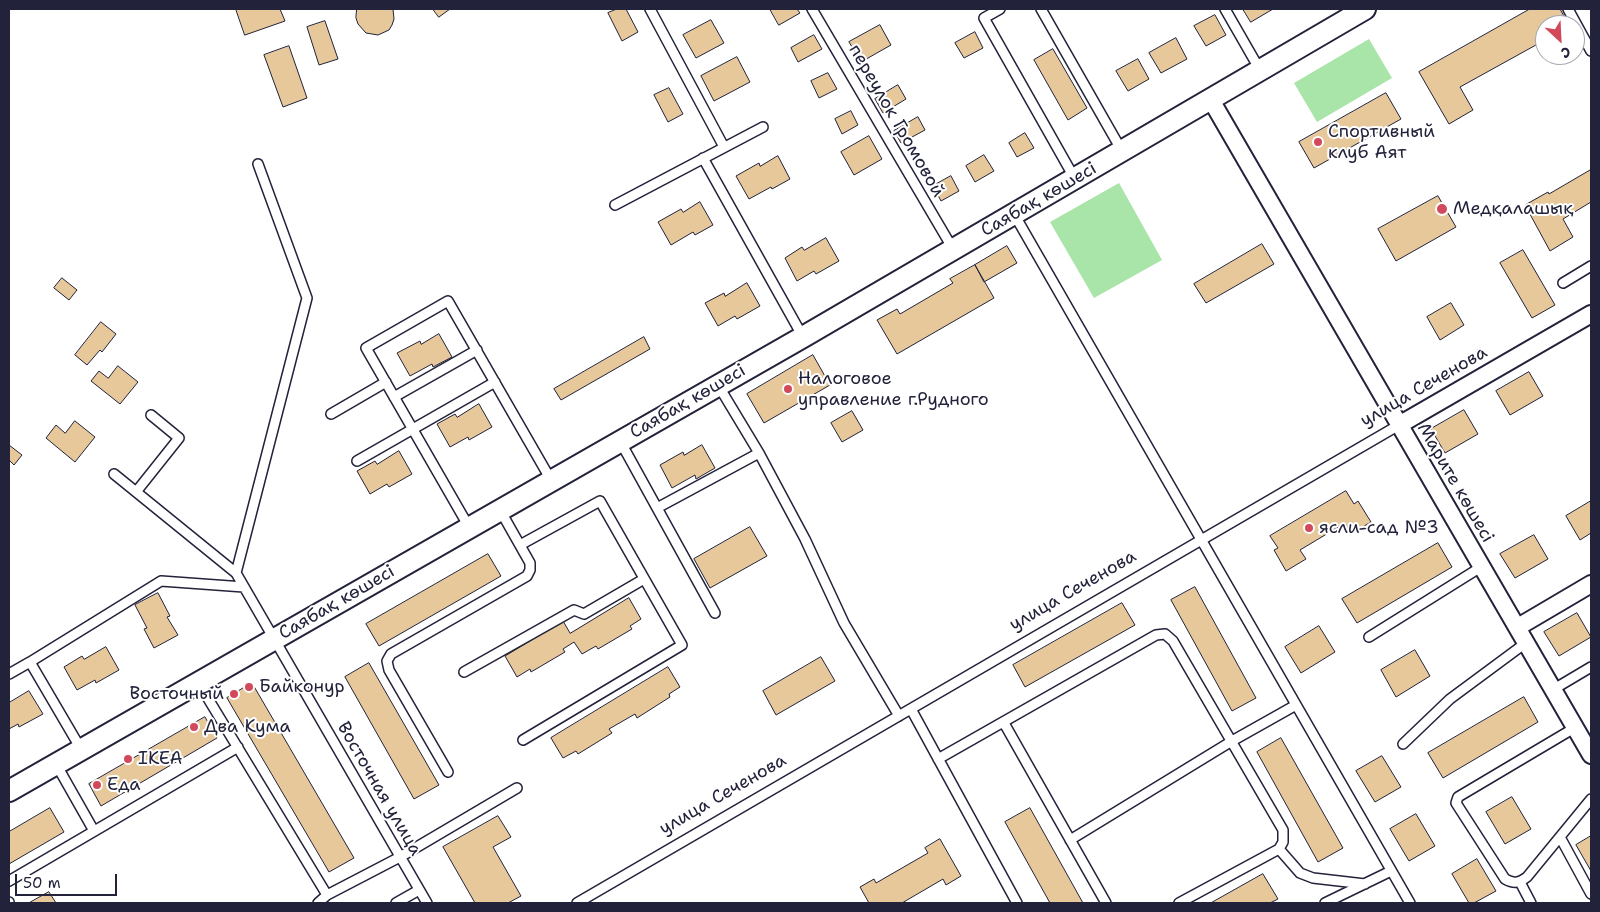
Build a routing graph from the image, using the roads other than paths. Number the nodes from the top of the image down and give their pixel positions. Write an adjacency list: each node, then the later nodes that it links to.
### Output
1 (650, 9): 12 (lane)
2 (812, 9): 19 (lane, переулок Громовой)
3 (1000, 9): 16 (lane)
4 (1041, 9): 13 (lane)
5 (1225, 9): 9 (lane)
6 (1365, 9): 9 (street, Саябақ көшесі)
7 (1568, 9): 8 (lane)
8 (1591, 51)
9 (1260, 71): 10 (street, Саябақ көшесі)
10 (1211, 100): 13 (street, Саябақ көшесі); 31 (street, Марите көшесі)
11 (763, 127): 12 (lane)
12 (724, 147): 14 (lane)
13 (1122, 151): 16 (street, Саябақ көшесі)
14 (703, 158): 17 (lane); 23 (lane)
15 (258, 164): 45 (lane)
16 (1074, 179): 18 (street, Саябақ көшесі)
17 (615, 205)
18 (1014, 214): 19 (street, Саябақ көшесі); 42 (lane)
19 (953, 249): 23 (street, Саябақ көшесі)
20 (1591, 266): 21 (lane)
21 (1563, 282)
22 (1591, 314): 31 (street, улица Сеченова)
23 (802, 337): 27 (street, Саябақ көшесі)
24 (477, 350): 25 (lane); 26 (lane); 28 (lane)
25 (386, 382): 28 (lane); 29 (lane)
26 (495, 382): 32 (lane); 37 (lane)
27 (718, 385): 33 (street, Саябақ көшесі); 34 (lane)
28 (394, 398): 32 (lane)
29 (331, 414)
30 (151, 415): 38 (lane)
31 (1399, 425): 42 (lane, улица Сеченова); 44 (street, Марите көшесі)
32 (412, 429): 35 (lane); 41 (lane)
33 (620, 441): 37 (street, Саябақ көшесі); 39 (lane)
34 (759, 453): 39 (lane); 62 (lane)
35 (356, 461)
36 (114, 474): 38 (lane)
37 (551, 480): 40 (street, Саябақ көшесі)
38 (136, 492): 45 (lane)
39 (657, 508): 49 (lane)
40 (500, 510): 41 (street, Саябақ көшесі); 43 (lane)
41 (469, 528): 52 (street, Саябақ көшесі)
42 (1201, 540): 60 (lane); 61 (lane, улица Сеченова)
43 (520, 545): 46 (lane); 73 (lane)
44 (1481, 567): 50 (street, Марите көшесі); 51 (lane)
45 (236, 573): 48 (lane, Восточная улица)
46 (644, 579): 56 (lane); 65 (lane)
47 (1591, 584): 50 (street)
48 (244, 587): 52 (lane, Восточная улица); 54 (lane)
49 (714, 613)
50 (1518, 627): 53 (street, Марите көшесі)
51 (1369, 637)
52 (273, 639): 58 (street, Саябақ көшесі); 81 (lane, Восточная улица)
53 (1527, 642): 59 (street, Марите көшесі); 67 (lane)
54 (30, 662): 57 (lane); 69 (lane)
55 (1591, 667): 59 (lane)
56 (464, 672)
57 (9, 674)
58 (198, 681): 68 (lane); 69 (street, Саябақ көшесі)
59 (1554, 689): 64 (street, Марите көшесі)
60 (1296, 705): 66 (lane); 82 (lane)
61 (911, 709): 62 (lane, улица Сеченова); 71 (lane)
62 (899, 716): 92 (lane, улица Сеченова)
63 (1004, 723): 66 (lane); 71 (lane); 79 (lane)
64 (1576, 727): 70 (street, Марите көшесі); 84 (lane)
65 (523, 740)
66 (1232, 741): 79 (lane); 80 (lane)
67 (1403, 744)
68 (238, 747): 77 (lane); 88 (lane)
69 (81, 749): 72 (street, Саябақ көшесі)
70 (1591, 755)
71 (938, 759): 93 (lane)
72 (56, 764): 75 (street, Саябақ көшесі); 77 (lane)
73 (448, 772)
74 (517, 788): 81 (lane)
75 (9, 791)
76 (1591, 799): 78 (lane)
77 (94, 831): 83 (lane)
78 (1560, 837): 84 (lane); 87 (lane)
79 (1070, 840): 94 (lane)
80 (1279, 848): 85 (lane); 95 (lane)
81 (400, 857): 86 (lane, Восточная улица); 88 (lane)
82 (1391, 871): 85 (lane); 97 (lane)
83 (9, 881)
84 (1520, 882): 98 (lane)
85 (1365, 884): 96 (lane)
86 (419, 890): 90 (lane); 91 (lane, Восточная улица)
87 (1591, 894)
88 (327, 895): 89 (lane)
89 (318, 903)
90 (396, 903)
91 (427, 903)
92 (577, 903)
93 (1017, 903)
94 (1106, 903)
95 (1179, 903)
96 (1325, 903)
97 (1410, 903)
98 (1531, 903)

